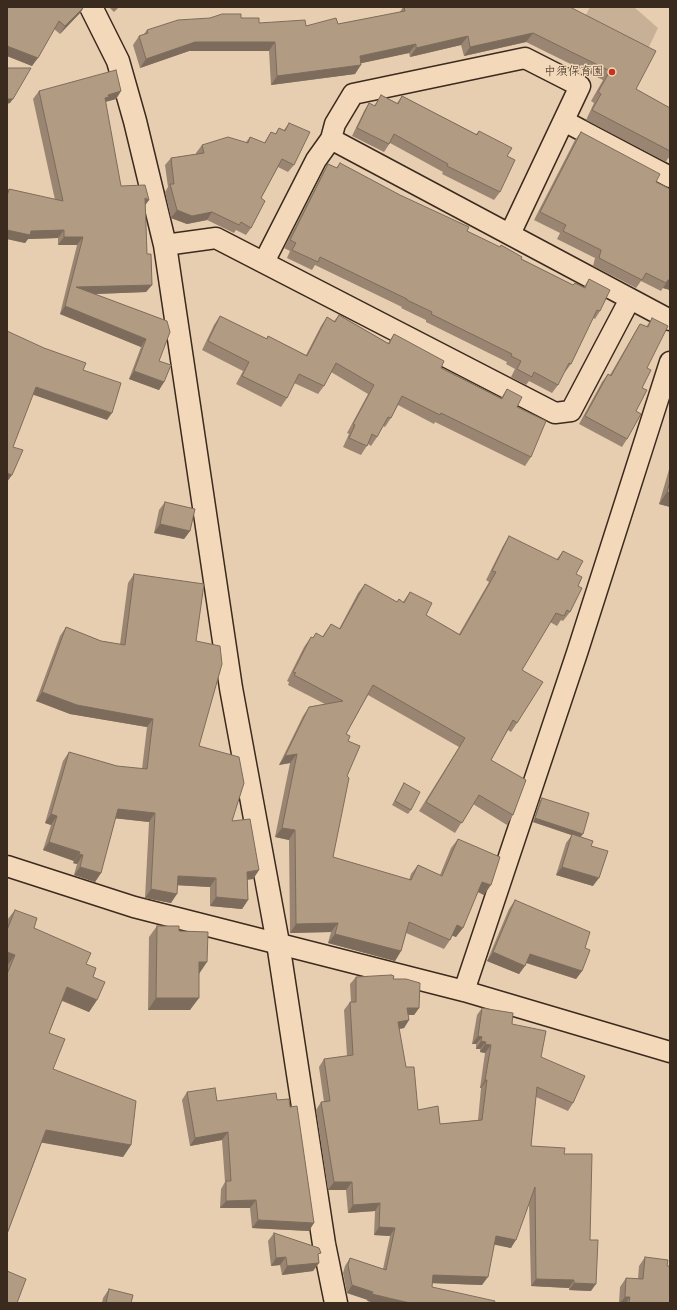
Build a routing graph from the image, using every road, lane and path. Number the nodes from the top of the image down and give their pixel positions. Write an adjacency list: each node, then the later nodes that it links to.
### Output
1 (91, 7): 6 (street)
2 (564, 121): 3 (street); 4 (street); 5 (street)
3 (331, 139): 5 (street); 7 (street)
4 (670, 176)
5 (510, 234): 8 (street)
6 (164, 245): 7 (street); 12 (street)
7 (264, 262): 8 (street)
8 (630, 299): 9 (street)
9 (670, 320)
10 (670, 362): 13 (street)
11 (9, 871): 12 (street)
12 (278, 943): 13 (street); 15 (street)
13 (464, 991): 14 (street)
14 (670, 1052)
15 (336, 1303)

